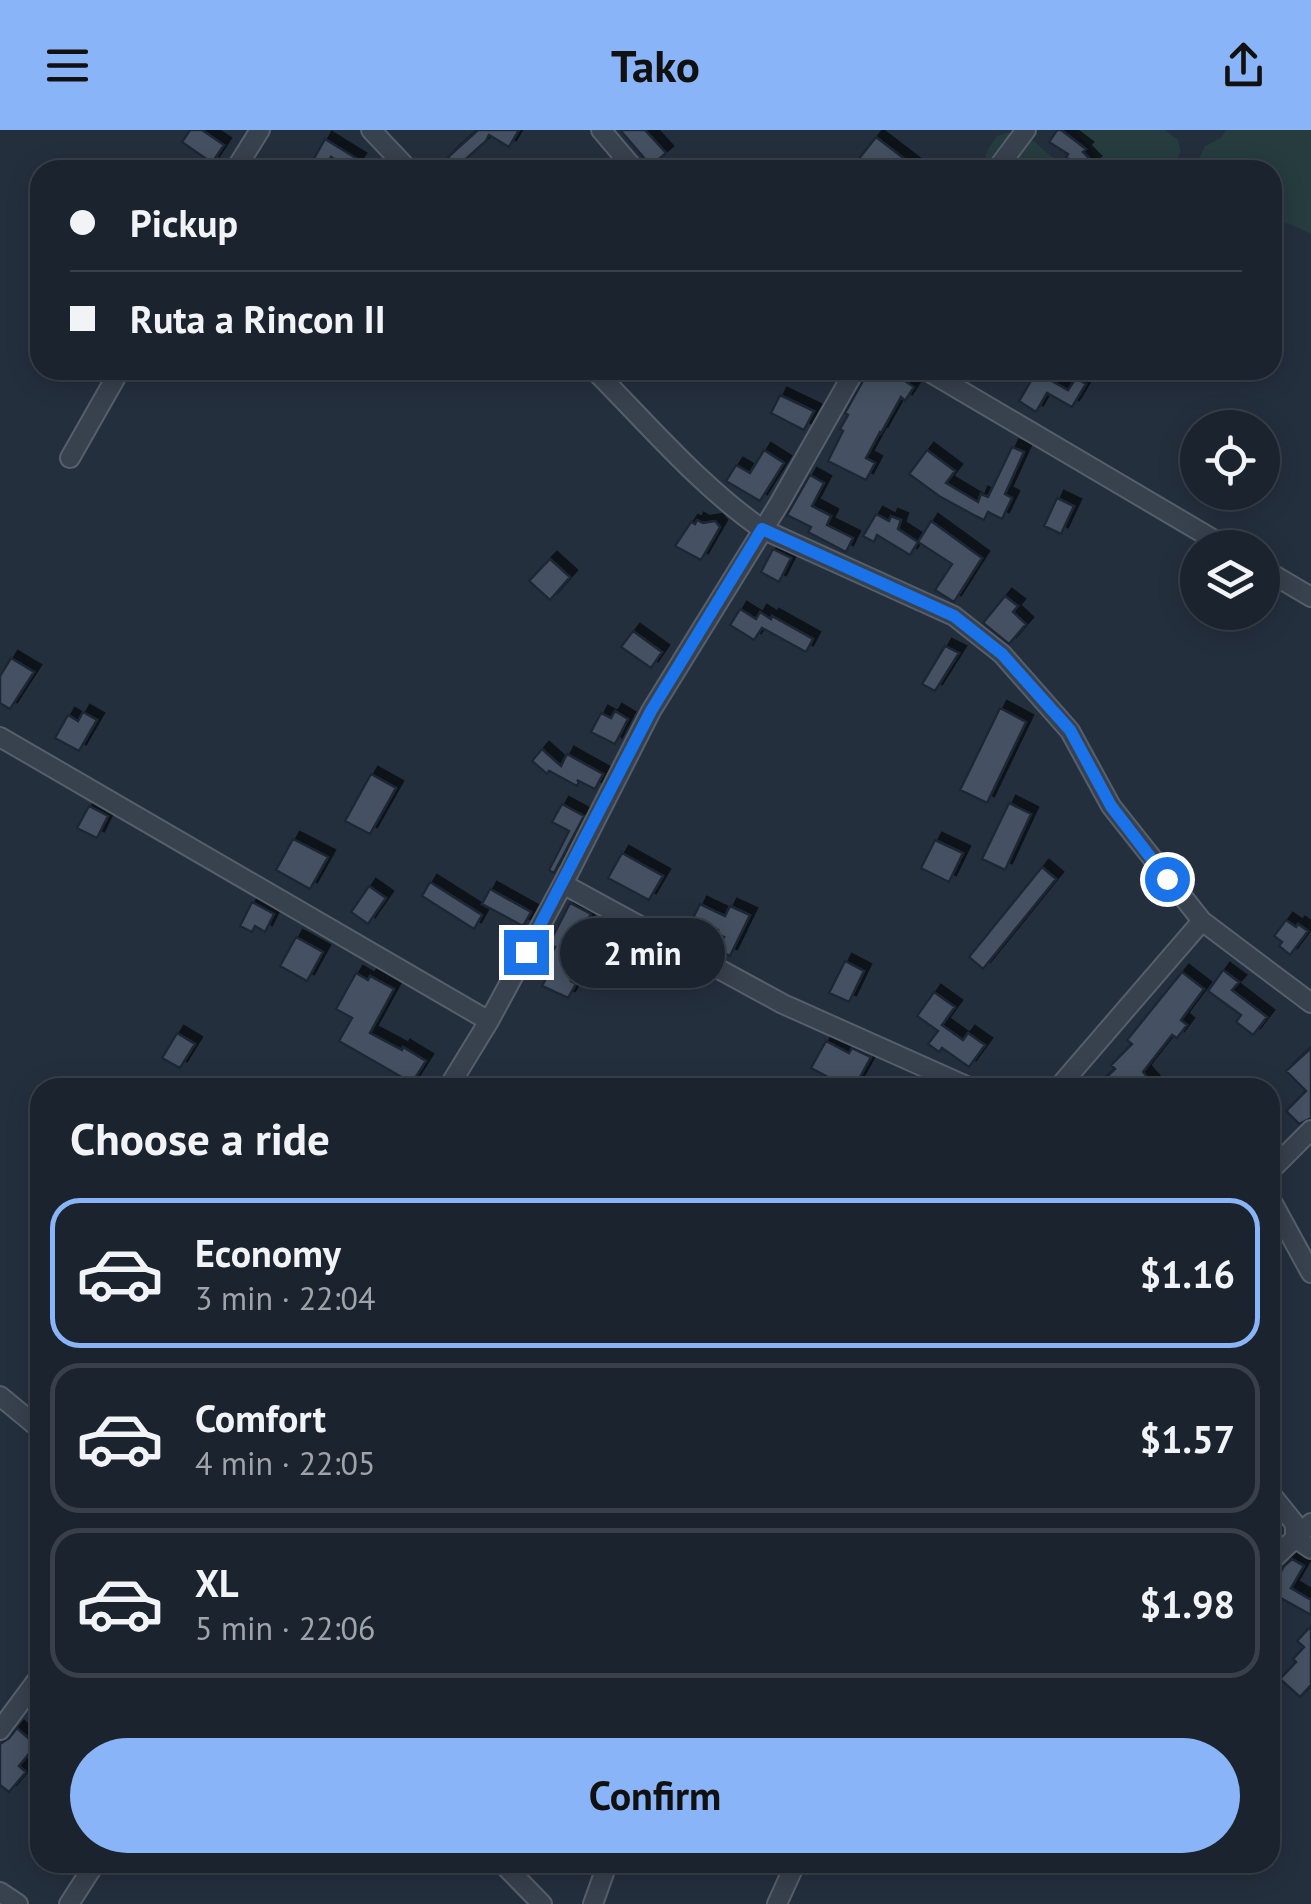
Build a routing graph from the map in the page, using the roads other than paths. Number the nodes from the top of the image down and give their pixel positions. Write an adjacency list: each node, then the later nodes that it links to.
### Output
1 (260, 130): 5 (street)
2 (371, 130): 6 (street)
3 (600, 130): 7 (street)
4 (1026, 130): 8 (street)
5 (241, 160)
6 (399, 160)
7 (627, 160)
8 (1004, 160)
9 (114, 380): 13 (street)
10 (604, 380): 14 (street)
11 (849, 380): 14 (street)
12 (943, 380): 15 (street)
13 (70, 458)
14 (762, 529): 19 (street); 20 (street)
15 (1197, 530)
16 (1280, 578): 17 (street)
17 (1311, 596)
18 (0, 737): 22 (street)
19 (563, 884): 22 (street); 24 (street)
20 (1202, 921): 21 (street); 25 (street)
21 (1311, 1003)
22 (489, 1022): 23 (street)
23 (454, 1078)
24 (949, 1078)
25 (1067, 1078)
26 (1311, 1130): 27 (street)
27 (1280, 1161)
28 (1280, 1217): 29 (street)
29 (1311, 1274)
30 (0, 1396): 31 (street)
31 (30, 1421)
32 (1280, 1505): 34 (street)
33 (1311, 1523): 34 (street)
34 (1303, 1544): 35 (street)
35 (1280, 1557)
36 (30, 1690): 37 (street)
37 (0, 1730)
38 (89, 1873): 44 (street)
39 (512, 1873): 45 (street)
40 (604, 1873): 46 (street)
41 (791, 1873): 47 (street)
42 (0, 1892): 43 (street)
43 (18, 1904)
44 (69, 1904)
45 (542, 1904)
46 (593, 1904)
47 (777, 1904)

